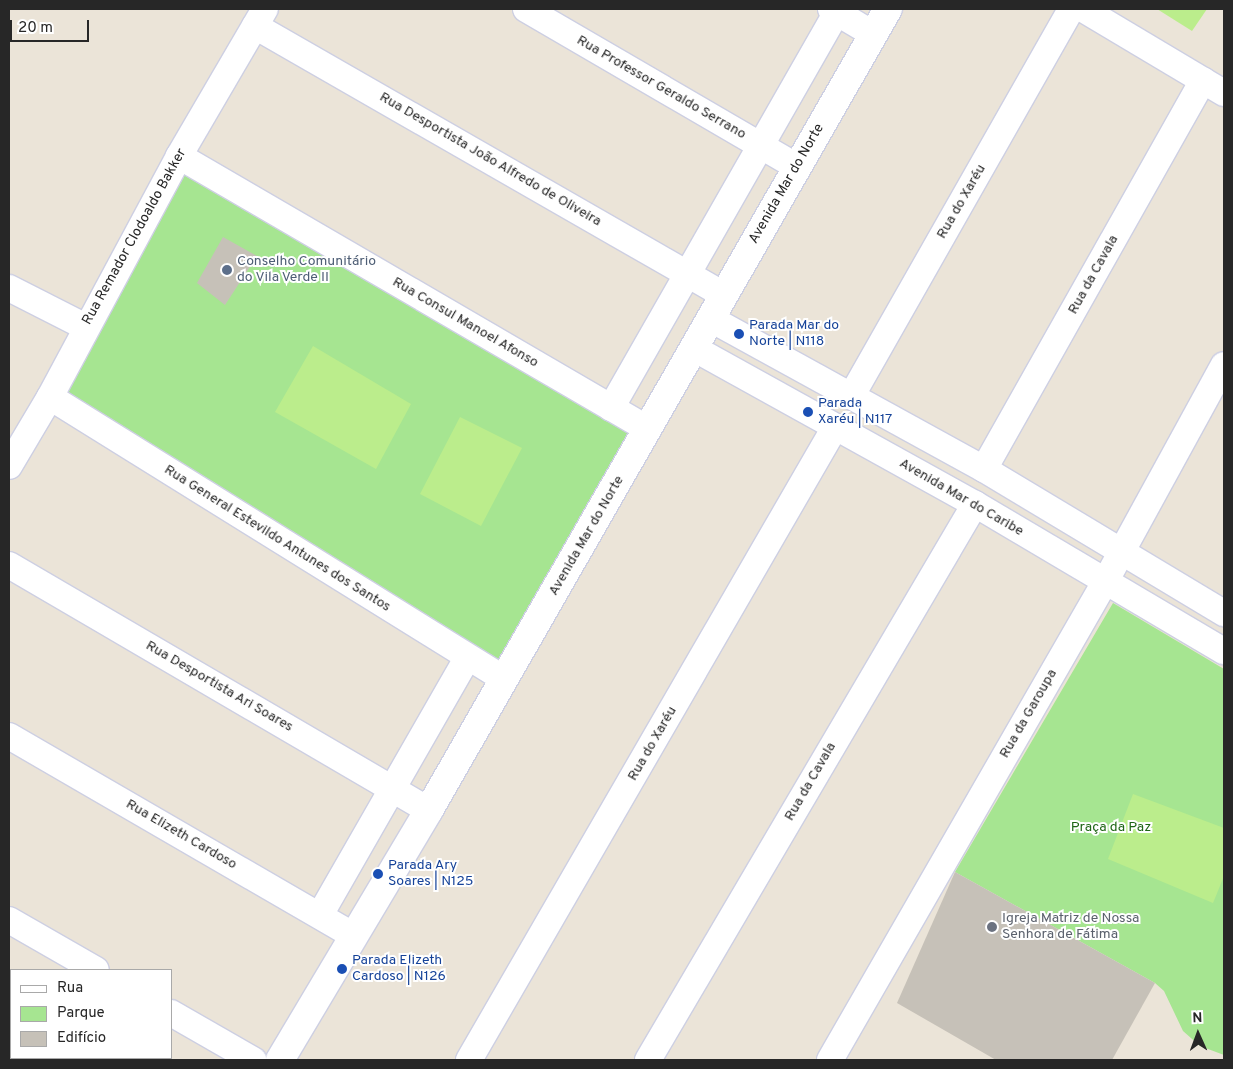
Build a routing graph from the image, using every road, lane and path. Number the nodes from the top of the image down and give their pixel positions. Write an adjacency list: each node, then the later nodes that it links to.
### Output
1 (526, 9): 9 (street, Rua Professor Geraldo Serrano)
2 (888, 9): 7 (street, Avenida Mar do Norte)
3 (1071, 9): 19 (street, Rua do Xaréu)
4 (1083, 9): 8 (street)
5 (834, 10): 7 (street); 9 (street)
6 (260, 17): 10 (street, Rua Remador Clodoaldo Bakker); 12 (street, Rua Desportista João Alfredo de Oliveira)
7 (873, 34): 11 (street, Avenida Mar do Norte)
8 (1214, 86): 25 (street, Rua da Cavala)
9 (761, 146): 11 (street, Rua Professor Geraldo Serrano); 12 (street)
10 (179, 156): 16 (street, Rua Remador Clodoaldo Bakker); 21 (street, Rua Consul Manoel Afonso)
11 (797, 167): 14 (street, Avenida Mar do Norte)
12 (688, 274): 14 (street, Rua Desportista João Alfredo de Oliveira); 21 (street)
13 (9, 288): 16 (street)
14 (724, 295): 15 (street, Avenida Mar do Norte)
15 (711, 319): 17 (street, Avenida Mar do Norte); 19 (street)
16 (86, 327): 20 (street, Rua Remador Clodoaldo Bakker)
17 (695, 349): 22 (street, Avenida Mar do Caribe); 23 (street, Avenida Mar do Norte)
18 (1224, 365): 27 (street, Rua da Garoupa)
19 (852, 395): 25 (street)
20 (50, 397): 24 (street, Rua Remador Clodoaldo Bakker); 32 (street, Rua General Estevildo Antunes dos Santos)
21 (611, 408): 23 (street, Rua Consul Manoel Afonso)
22 (835, 427): 26 (street, Avenida Mar do Caribe); 44 (street, Rua do Xaréu)
23 (648, 429): 33 (street, Avenida Mar do Norte)
24 (9, 466)
25 (984, 470): 27 (street)
26 (975, 504): 29 (street, Avenida Mar do Caribe); 45 (street, Rua da Cavala)
27 (1120, 550): 29 (street, Rua da Garoupa); 30 (street)
28 (9, 565): 35 (street, Rua Desportista Ari Soares)
29 (1104, 582): 31 (street, Avenida Mar do Caribe); 46 (street, Rua da Garoupa)
30 (1224, 613)
31 (1224, 651)
32 (468, 658): 33 (street, Rua General Estevildo Antunes dos Santos); 35 (street)
33 (504, 679): 36 (street, Avenida Mar do Norte)
34 (9, 736): 37 (street, Rua Elizeth Cardoso)
35 (395, 789): 36 (street, Rua Desportista Ari Soares); 37 (street)
36 (428, 810): 39 (street, Avenida Mar do Norte)
37 (320, 915): 39 (street, Rua Elizeth Cardoso)
38 (9, 920): 40 (street)
39 (352, 935): 43 (street, Avenida Mar do Norte)
40 (94, 969)
41 (172, 1014): 42 (street)
42 (250, 1060)
43 (280, 1060)
44 (469, 1060)
45 (648, 1060)
46 (830, 1060)

